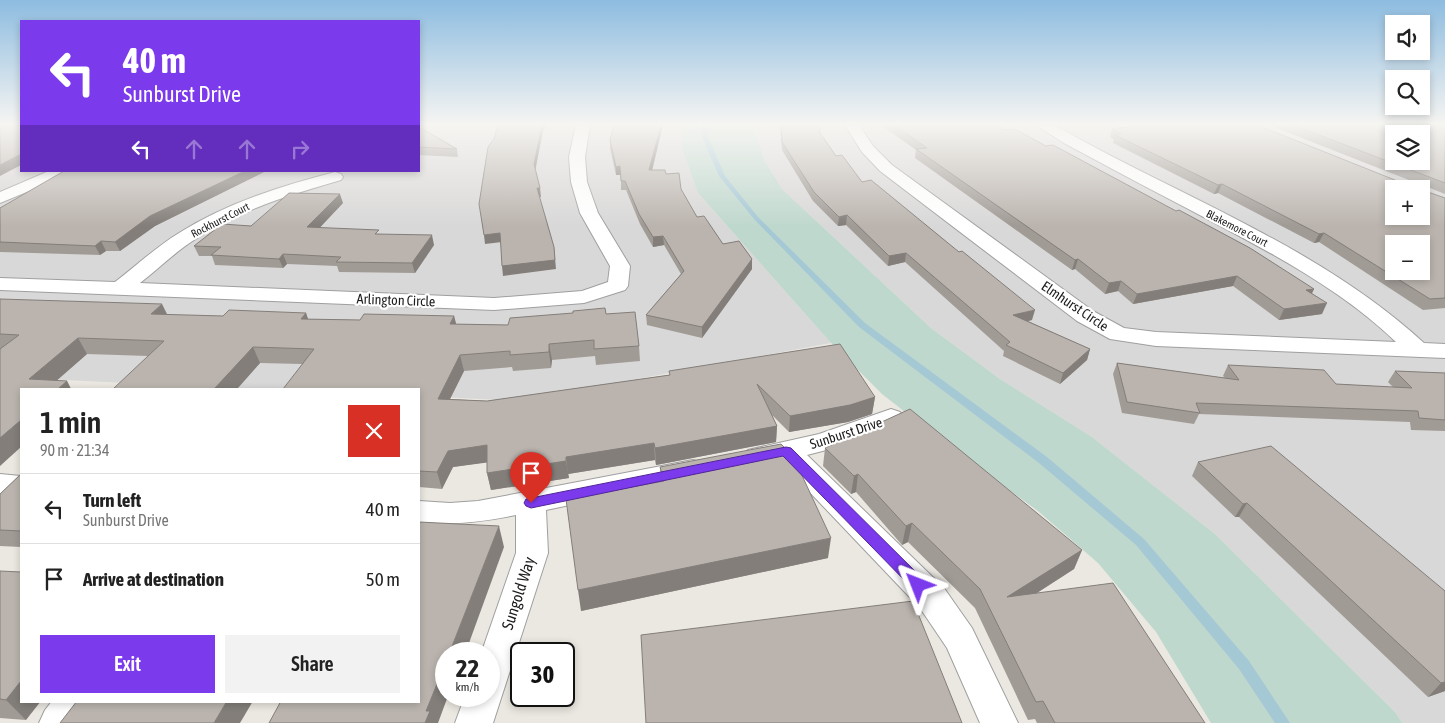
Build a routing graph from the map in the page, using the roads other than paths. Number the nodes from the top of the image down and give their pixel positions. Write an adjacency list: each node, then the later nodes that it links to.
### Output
1 (577, 159): 8 (street, Arlington Circle)
2 (877, 159): 9 (street, Elmhurst Circle)
3 (1105, 159): 9 (street, Blakemore Court)
4 (62, 172): 6 (street)
5 (335, 177): 8 (street, Rockhurst Court)
6 (0, 198)
7 (0, 284): 8 (street, Arlington Circle)
8 (120, 289)
9 (1418, 350): 10 (street, Elmhurst Circle)
10 (1445, 351)
11 (890, 418): 12 (street, Sunburst Drive)
12 (786, 451): 13 (street, Sunburst Drive); 20 (street)
13 (531, 503): 14 (street, Sunburst Drive); 15 (street, Sungold Way)
14 (420, 512)
15 (500, 648)
16 (74, 703): 18 (street)
17 (480, 707): 19 (street)
18 (58, 723)
19 (474, 723)
20 (999, 723)

